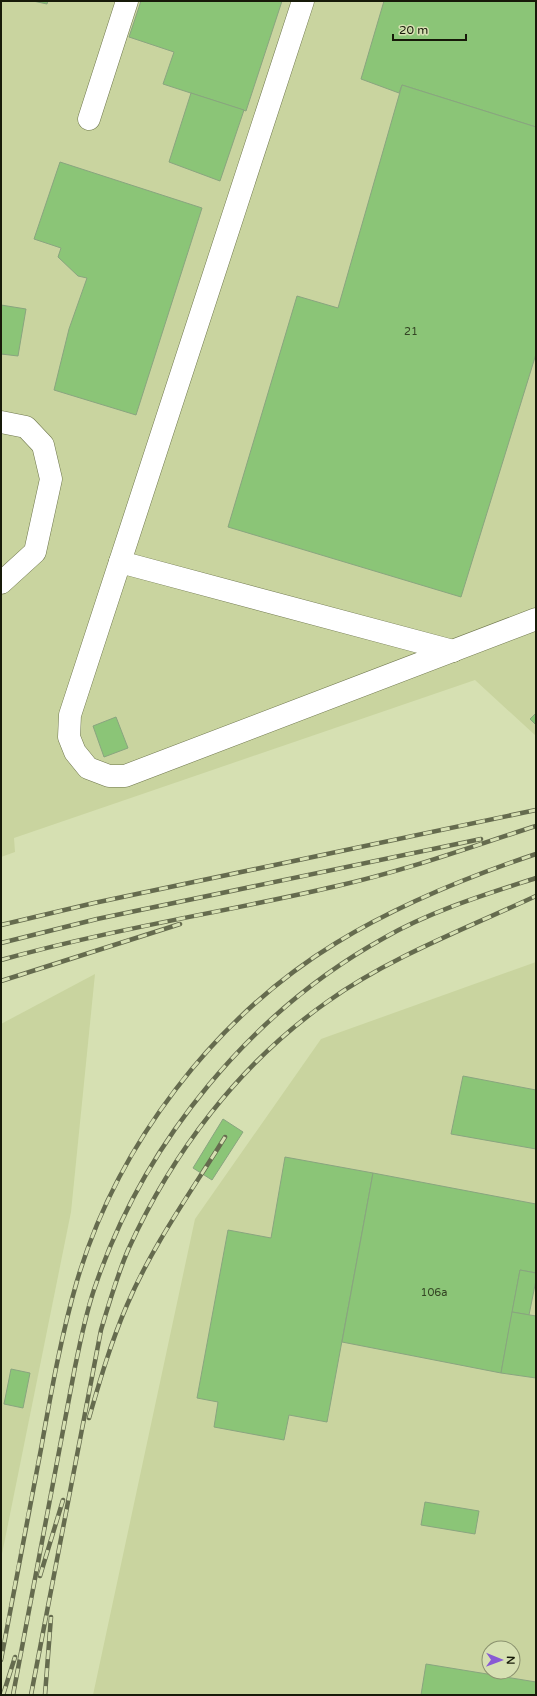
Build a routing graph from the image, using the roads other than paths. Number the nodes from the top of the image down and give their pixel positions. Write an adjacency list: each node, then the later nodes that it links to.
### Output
1 (127, 1): 3 (lane)
2 (303, 1): 5 (lane)
3 (89, 119)
4 (1, 422): 6 (lane)
5 (120, 562): 8 (lane); 8 (lane)
6 (1, 583)
7 (536, 619): 8 (lane)
8 (453, 651)

